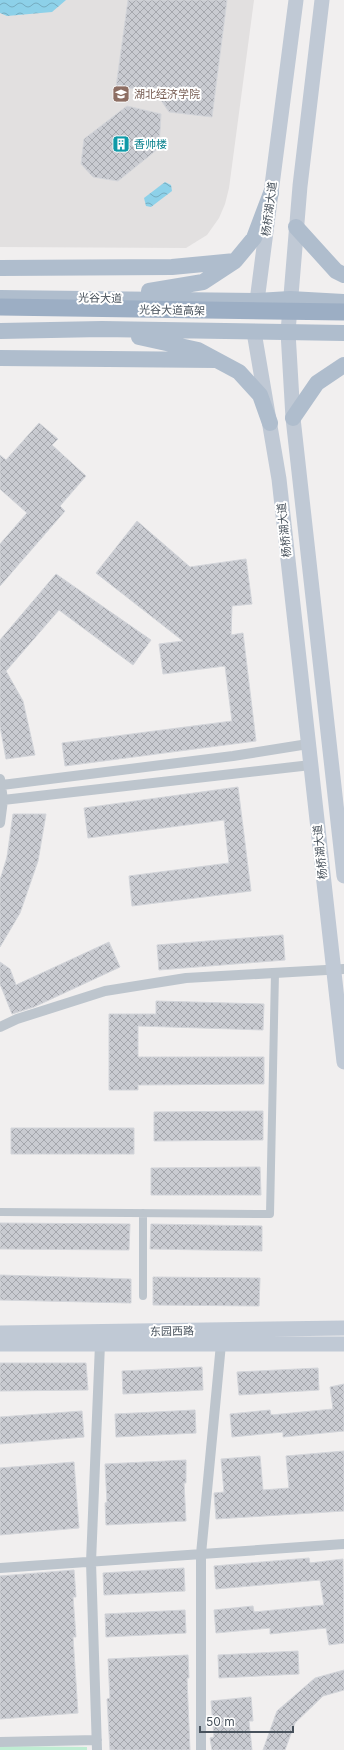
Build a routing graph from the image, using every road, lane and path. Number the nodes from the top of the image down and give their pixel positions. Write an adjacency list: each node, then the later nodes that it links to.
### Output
1 (296, 0): 3 (main road, 杨桥湖大道)
2 (322, 0): 4 (main road, 杨桥湖大道)
3 (271, 193): 5 (main road); 11 (main road, 杨桥湖大道)
4 (296, 227): 7 (main road); 10 (main road, 杨桥湖大道)
5 (235, 261): 6 (main road); 8 (main road)
6 (0, 268)
7 (344, 274)
8 (111, 298): 9 (main road, 光谷大道); 11 (main road, 光谷大道)
9 (1, 299): 13 (highway, 光谷大道高架)
10 (290, 299): 11 (main road, 光谷大道); 12 (main road, 光谷大道); 19 (main road, 杨桥湖大道)
11 (257, 301): 18 (main road, 杨桥湖大道)
12 (344, 302)
13 (344, 312)
14 (0, 318): 15 (highway, 光谷大道高架)
15 (344, 322)
16 (102, 329): 17 (main road); 18 (main road); 22 (main road)
17 (0, 331)
18 (254, 332): 19 (main road); 25 (main road, 杨桥湖大道)
19 (288, 332): 20 (main road); 24 (main road, 杨桥湖大道)
20 (344, 333)
21 (0, 358): 22 (main road)
22 (216, 360): 25 (main road)
23 (342, 366): 24 (main road)
24 (293, 418): 31 (main road, 杨桥湖大道)
25 (270, 423): 26 (main road, 杨桥湖大道)
26 (308, 744): 27 (main road, 杨桥湖大道); 28 (street)
27 (311, 765): 29 (street); 32 (main road, 杨桥湖大道)
28 (1, 781): 29 (street)
29 (3, 800): 30 (street)
30 (0, 823)
31 (344, 876)
32 (339, 969): 33 (street); 35 (main road, 杨桥湖大道)
33 (275, 973): 34 (street); 37 (street)
34 (0, 1026)
35 (344, 1062)
36 (0, 1212): 37 (street)
37 (143, 1213): 38 (street)
38 (143, 1296)
39 (344, 1328): 40 (main road, 东园西路)
40 (0, 1333)
41 (0, 1344): 42 (main road, 东园西路)
42 (100, 1344): 43 (main road, 东园西路); 47 (street)
43 (221, 1344): 44 (main road, 东园西路); 46 (street)
44 (344, 1344)
45 (344, 1544): 46 (street)
46 (201, 1554): 47 (street); 51 (street)
47 (91, 1562): 48 (street); 50 (street)
48 (0, 1568)
49 (0, 1742): 50 (street)
50 (97, 1745)
51 (201, 1750)

